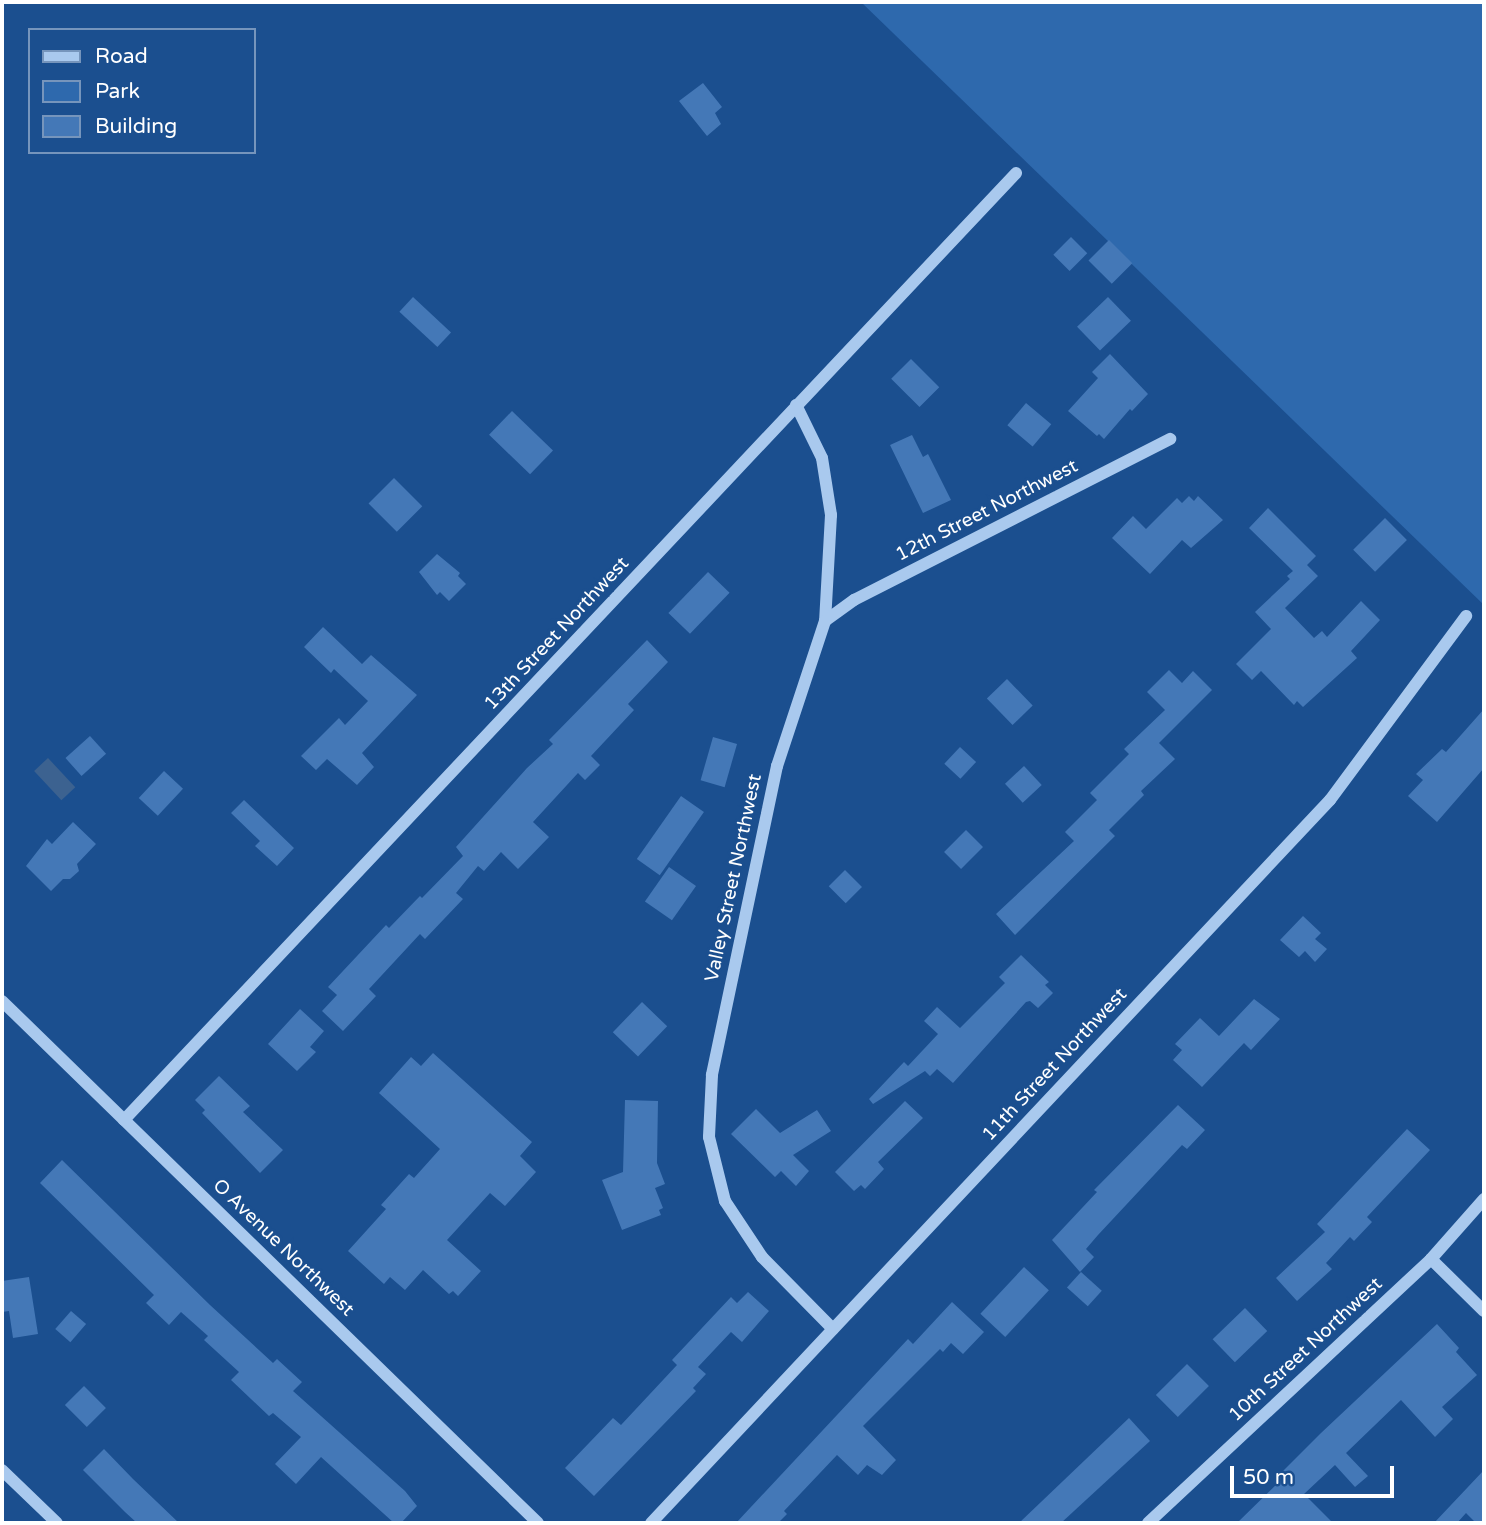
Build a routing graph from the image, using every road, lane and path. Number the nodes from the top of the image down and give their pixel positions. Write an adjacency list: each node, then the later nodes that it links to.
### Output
1 (1016, 173): 2 (street, 13th Street Northwest)
2 (796, 405): 5 (street, Valley Street Northwest); 7 (street, 13th Street Northwest)
3 (1170, 439): 5 (street, 12th Street Northwest)
4 (1466, 616): 11 (street, 11th Street Northwest)
5 (825, 621): 11 (street, Valley Street Northwest)
6 (2, 1001): 7 (street, O Avenue Northwest)
7 (124, 1120): 14 (street, O Avenue Northwest)
8 (1484, 1199): 9 (street, 10th Street Northwest)
9 (1431, 1259): 10 (street); 16 (street, 10th Street Northwest)
10 (1484, 1311)
11 (833, 1329): 15 (street, 11th Street Northwest)
12 (2, 1470): 13 (street)
13 (57, 1523)
14 (538, 1523)
15 (651, 1523)
16 (1148, 1523)

